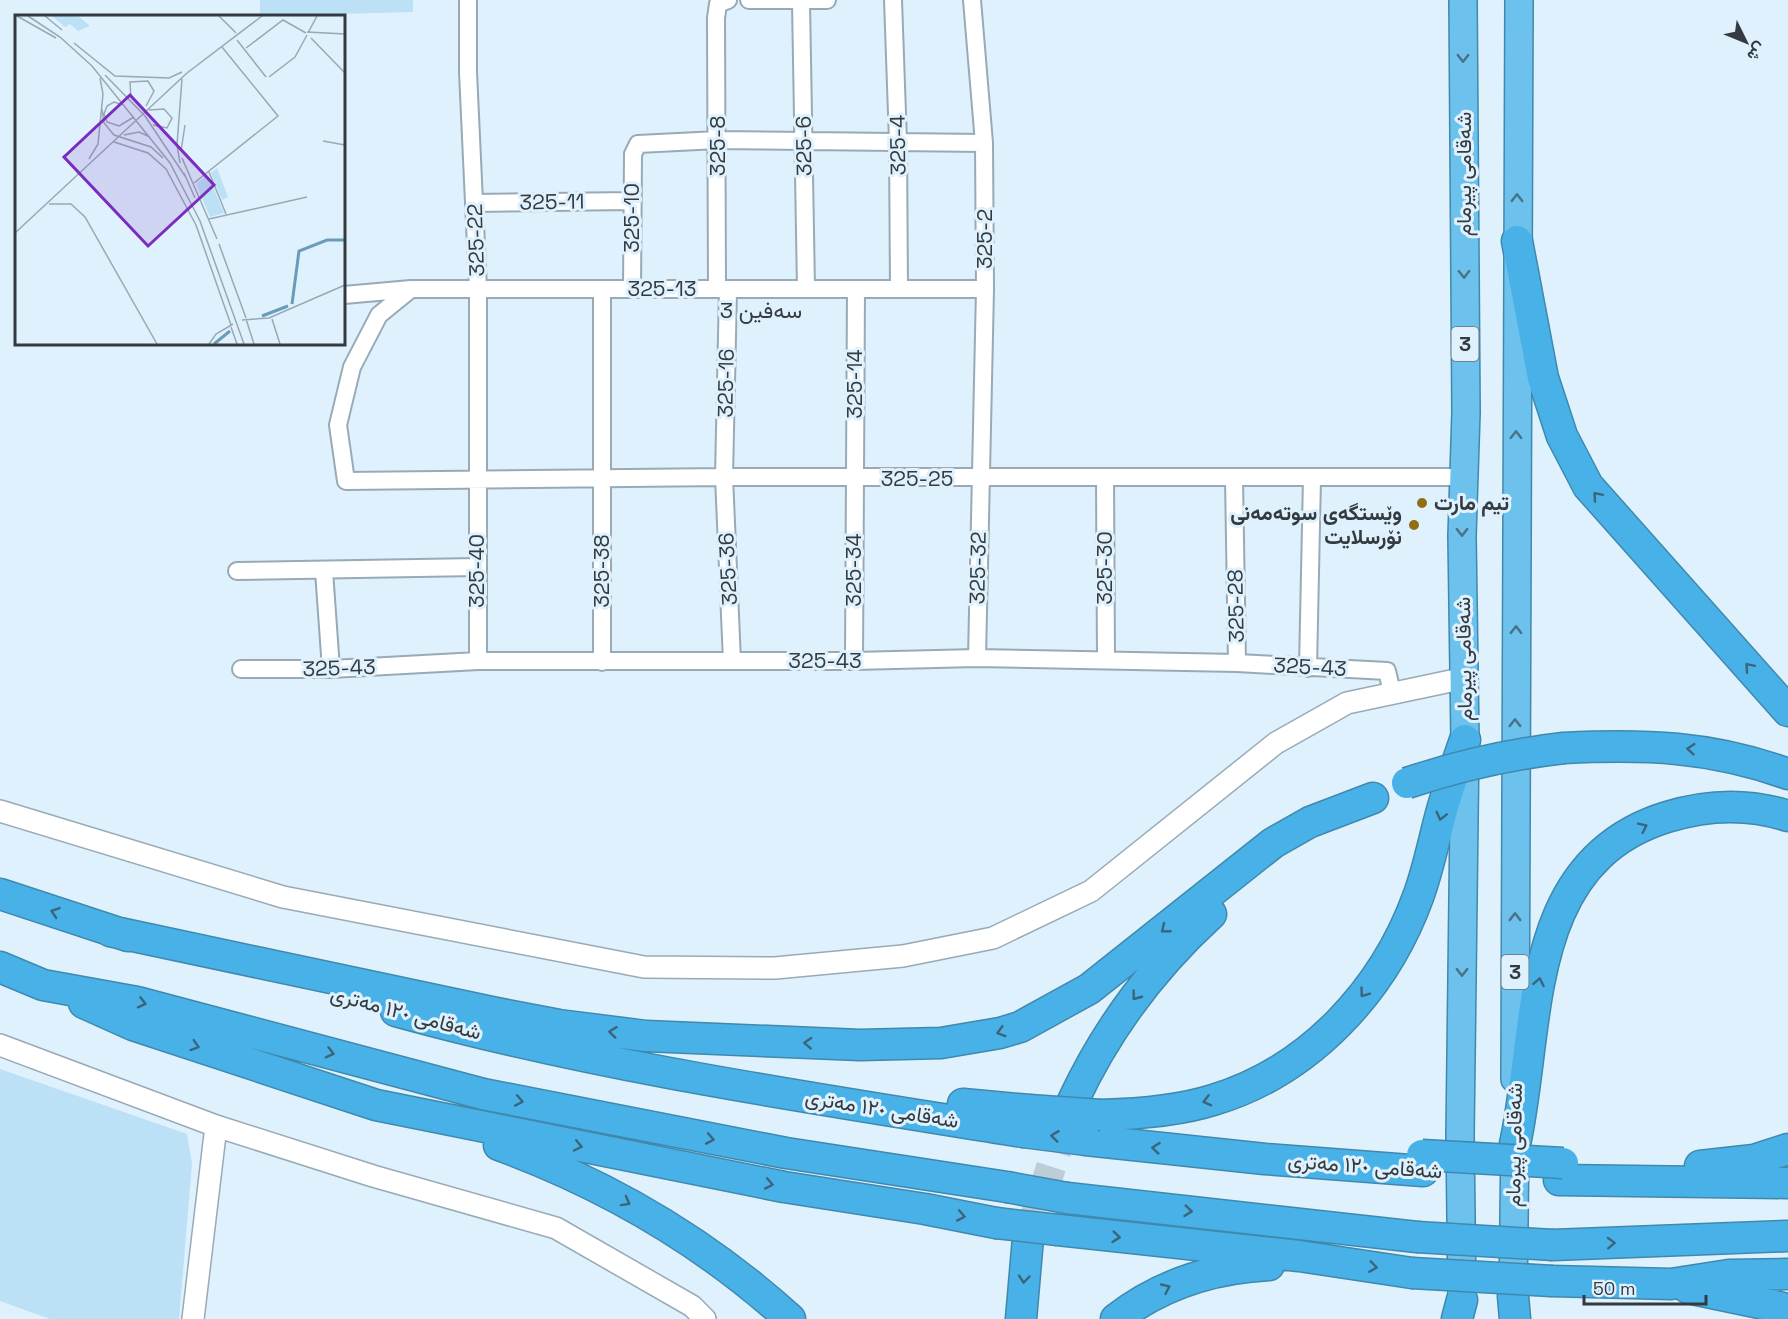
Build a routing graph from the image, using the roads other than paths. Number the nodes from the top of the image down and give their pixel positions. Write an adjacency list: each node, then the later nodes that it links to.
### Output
1 (468, 0): 15 (street, 325-22)
2 (749, 0): 9 (street)
3 (827, 0): 9 (street)
4 (894, 0): 12 (street, 325-4)
5 (972, 0): 13 (street, 325-2)
6 (1463, 0): 28 (highway, شەقامی پیرمام / 3, one-way to 28)
7 (1519, 0): 16 (highway, شەقامی پیرمام / 3, one-way to 7)
8 (722, 2): 10 (street, 325-8)
9 (801, 2): 11 (street, 325-6)
10 (718, 140): 11 (street); 14 (street, 325-10); 20 (street, 325-8)
11 (804, 141): 12 (street); 21 (street, 325-6)
12 (898, 142): 13 (street); 23 (street, 325-4)
13 (984, 143): 24 (street, 325-2)
14 (631, 201): 15 (street, 325-11); 19 (street, 325-10)
15 (474, 202): 17 (street, 325-22)
16 (1517, 241): 51 (highway, one-way to 16); 66 (highway, شەقامی پیرمام / 3, one-way to 16)
17 (478, 289): 18 (street, 325-13); 25 (street, 325-13); 35 (street, 325-22)
18 (602, 289): 19 (street, 325-13); 34 (street, 325-38)
19 (632, 289): 20 (street, 325-13)
20 (722, 289): 21 (street, 325-13); 27 (street, 325-16)
21 (806, 289): 22 (street, 325-13)
22 (856, 289): 23 (street, 325-13); 31 (street, 325-14)
23 (899, 289): 24 (street, 325-13)
24 (985, 289): 32 (street, 325-2)
25 (411, 290): 26 (street, 325-13); 35 (street, 325-25)
26 (345, 295)
27 (724, 477): 31 (street, 325-25); 34 (street, 325-25); 42 (street, 325-36)
28 (1463, 477): 30 (street, 325-25); 49 (highway, شەقامی پیرمام / 3, one-way to 49)
29 (1234, 478): 30 (street, 325-25); 33 (street, 325-25); 45 (street, 325-28)
30 (1312, 478): 46 (street)
31 (854, 479): 32 (street, 325-25); 43 (street, 325-34)
32 (979, 479): 33 (street, 325-25); 39 (street, 325-32)
33 (1105, 479): 40 (street, 325-30)
34 (601, 480): 35 (street, 325-25); 44 (street, 325-38)
35 (477, 481): 36 (street, 325-40)
36 (477, 567): 38 (street); 41 (street, 325-40)
37 (237, 571): 38 (street)
38 (324, 571): 48 (street)
39 (977, 658): 40 (street, 325-43); 43 (street, 325-43)
40 (1106, 658): 45 (street, 325-43)
41 (478, 661): 44 (street, 325-43); 48 (street, 325-43)
42 (732, 661): 43 (street, 325-43); 44 (street, 325-43)
43 (854, 661)
44 (602, 662)
45 (1237, 663): 46 (street, 325-43)
46 (1308, 668): 50 (street, 325-43)
47 (241, 669): 48 (street, 325-43)
48 (331, 669)
49 (1464, 678): 50 (street); 52 (highway, شەقامی پیرمام / 3)
50 (1392, 692): 55 (street)
51 (1788, 711)
52 (1465, 740): 65 (highway, one-way to 65); 77 (highway, شەقامی پیرمام / 3, one-way to 77)
53 (1788, 774): 54 (highway, one-way to 54, bridge)
54 (1373, 798): 58 (highway, one-way to 58); 62 (highway, one-way to 62)
55 (0, 811)
56 (1788, 816): 66 (highway, one-way to 56)
57 (0, 894): 58 (highway, شەقامی ١٢٠ مەتری, one-way to 57)
58 (110, 931): 65 (highway, شەقامی ١٢٠ مەتری, one-way to 58, bridge)
59 (0, 967): 60 (highway)
60 (43, 985): 63 (highway, one-way to 63); 70 (highway, one-way to 70, bridge)
61 (0, 1045): 64 (street)
62 (1073, 1101)
63 (376, 1105): 72 (highway, one-way to 72, bridge); 80 (highway, one-way to 80)
64 (216, 1126): 78 (street); 79 (street)
65 (1094, 1128): 68 (highway, شەقامی ١٢٠ مەتری, one-way to 65)
66 (1515, 1144): 76 (highway, شەقامی پیرمام / 3)
67 (1788, 1149): 68 (highway)
68 (1561, 1171): 69 (highway, شەقامی ١٢٠ مەتری)
69 (1788, 1183)
70 (1788, 1236)
71 (1028, 1238): 81 (highway, one-way to 81)
72 (1342, 1263): 74 (highway, one-way to 74, bridge); 82 (highway, one-way to 72)
73 (1788, 1274): 74 (highway)
74 (1671, 1284): 75 (highway)
75 (1788, 1309)
76 (1514, 1311)
77 (1461, 1313)
78 (193, 1319)
79 (705, 1319)
80 (790, 1319)
81 (1021, 1319)
82 (1116, 1319)

